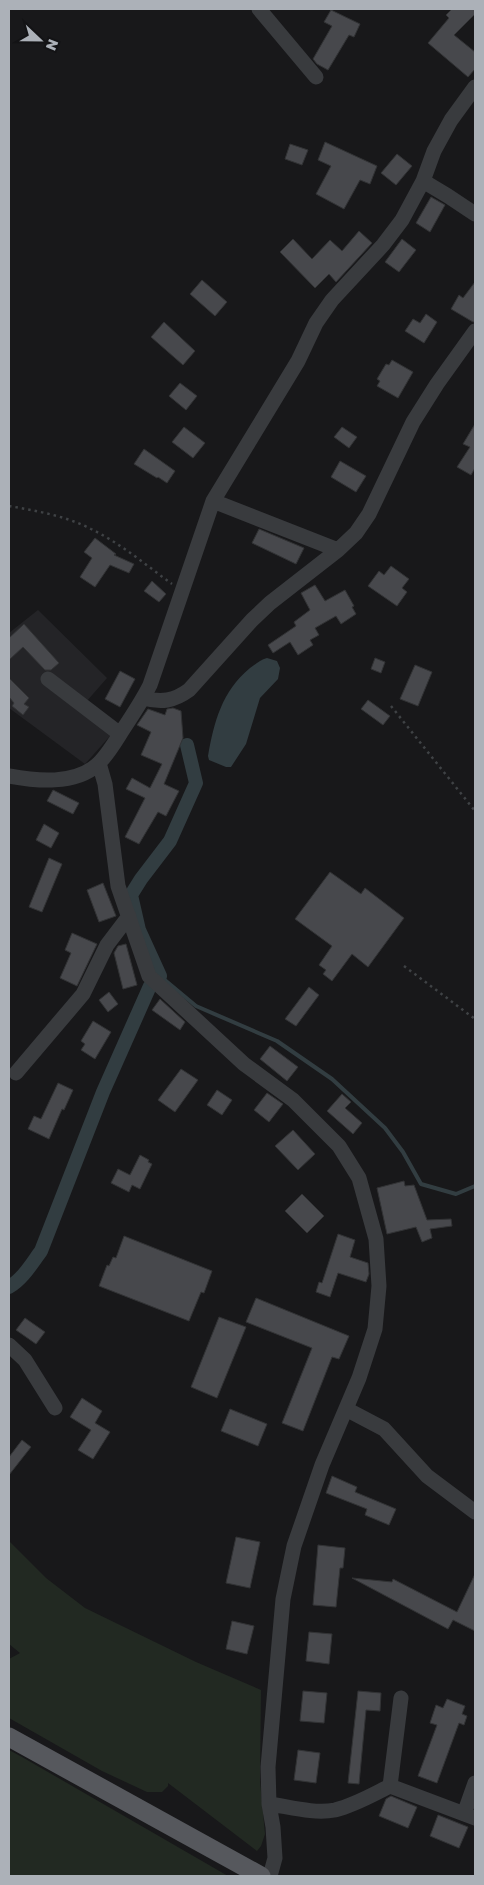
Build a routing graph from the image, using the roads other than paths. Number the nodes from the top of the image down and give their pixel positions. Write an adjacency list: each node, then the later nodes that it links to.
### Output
1 (259, 9): 2 (street)
2 (316, 77)
3 (475, 87): 4 (street)
4 (423, 181): 5 (street); 7 (street)
5 (475, 214)
6 (475, 331): 8 (street)
7 (213, 501): 8 (street); 10 (street)
8 (338, 550): 10 (street)
9 (48, 679): 11 (street)
10 (144, 698): 11 (street)
11 (120, 734): 12 (street)
12 (99, 763): 13 (street); 14 (street)
13 (9, 776)
14 (129, 916): 15 (street); 18 (street)
15 (16, 1072)
16 (9, 1345): 17 (street)
17 (55, 1408)
18 (346, 1409): 19 (street); 24 (street)
19 (475, 1512)
20 (401, 1698): 23 (street)
21 (9, 1737): 26 (main road)
22 (475, 1783): 25 (street)
23 (390, 1786): 24 (street); 25 (street)
24 (269, 1804): 27 (street)
25 (470, 1816)
26 (261, 1876)
27 (270, 1876)

